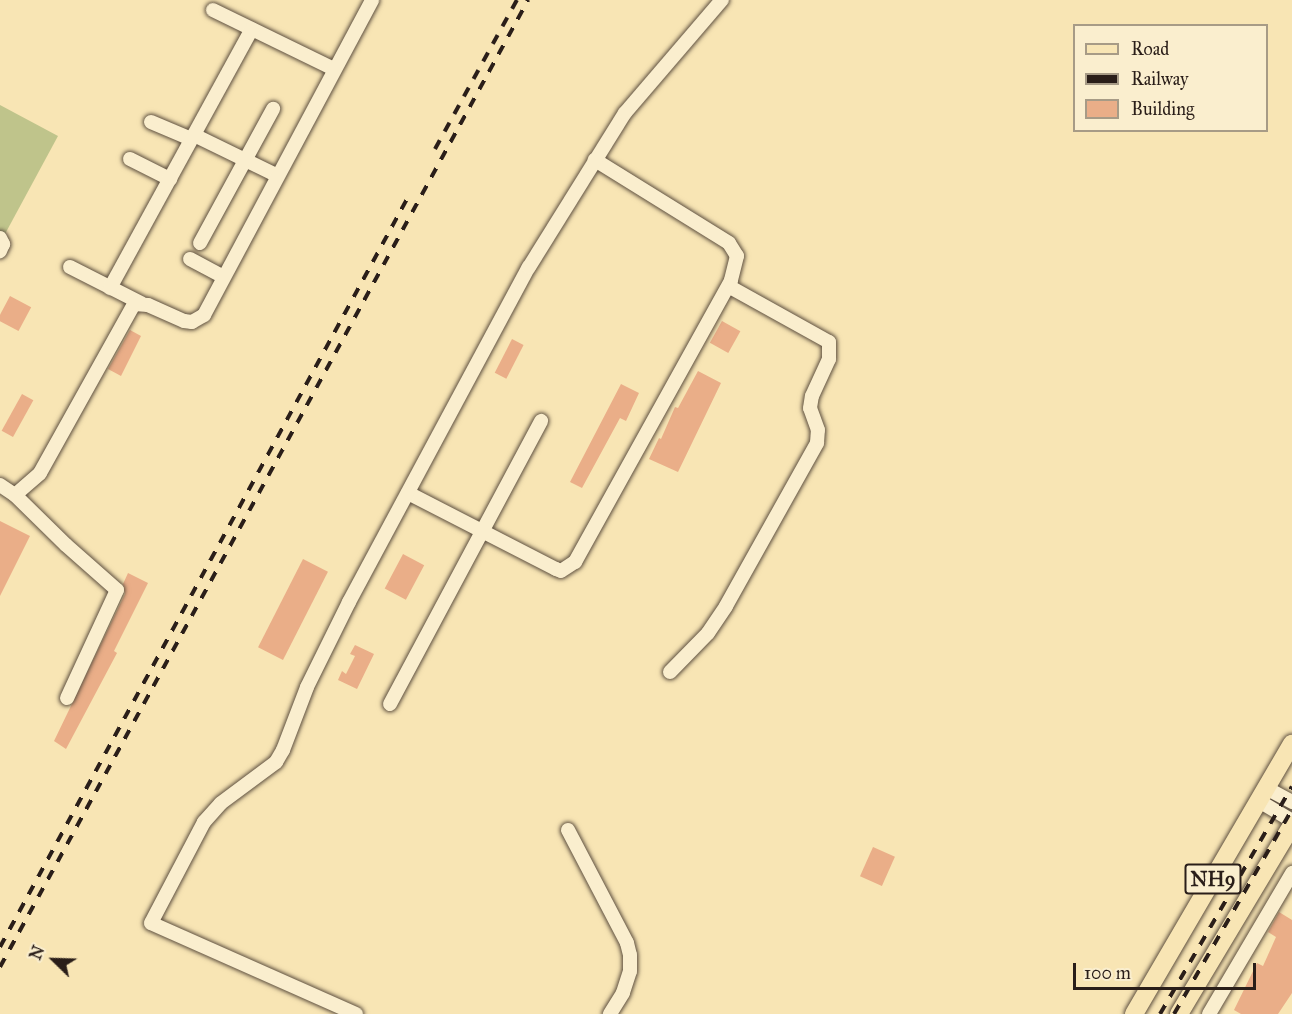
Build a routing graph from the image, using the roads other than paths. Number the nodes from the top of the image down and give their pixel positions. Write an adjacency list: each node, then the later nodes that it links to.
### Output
1 (372, 0): 5 (street)
2 (722, 0): 11 (street)
3 (213, 10): 4 (street)
4 (252, 29): 5 (street); 8 (street)
5 (334, 69): 12 (street)
6 (273, 109): 10 (street)
7 (150, 122): 8 (street)
8 (192, 137): 10 (street); 13 (street)
9 (130, 159): 13 (street)
10 (246, 159): 12 (street); 15 (street)
11 (595, 160): 20 (street); 25 (street)
12 (278, 176): 19 (street)
13 (170, 179): 21 (street)
14 (0, 238): 16 (street)
15 (200, 243)
16 (0, 251)
17 (190, 259): 19 (street)
18 (70, 267): 21 (street)
19 (224, 277): 22 (street)
20 (728, 286): 27 (street); 28 (street)
21 (110, 288): 22 (street)
22 (141, 303): 26 (street)
23 (541, 421): 27 (street)
24 (0, 485): 26 (street)
25 (408, 493): 27 (street); 38 (street)
26 (15, 495): 29 (street)
27 (483, 532): 30 (street)
28 (670, 672)
29 (67, 698)
30 (390, 704)
31 (1292, 744): 32 (main road, NH9)
32 (1263, 794): 33 (street); 34 (street); 40 (main road, NH9)
33 (1292, 802)
34 (1292, 823): 41 (main road, NH9)
35 (568, 830): 39 (street)
36 (1292, 873): 37 (street)
37 (1215, 1012)
38 (356, 1014)
39 (610, 1014)
40 (1134, 1014)
41 (1179, 1014)

